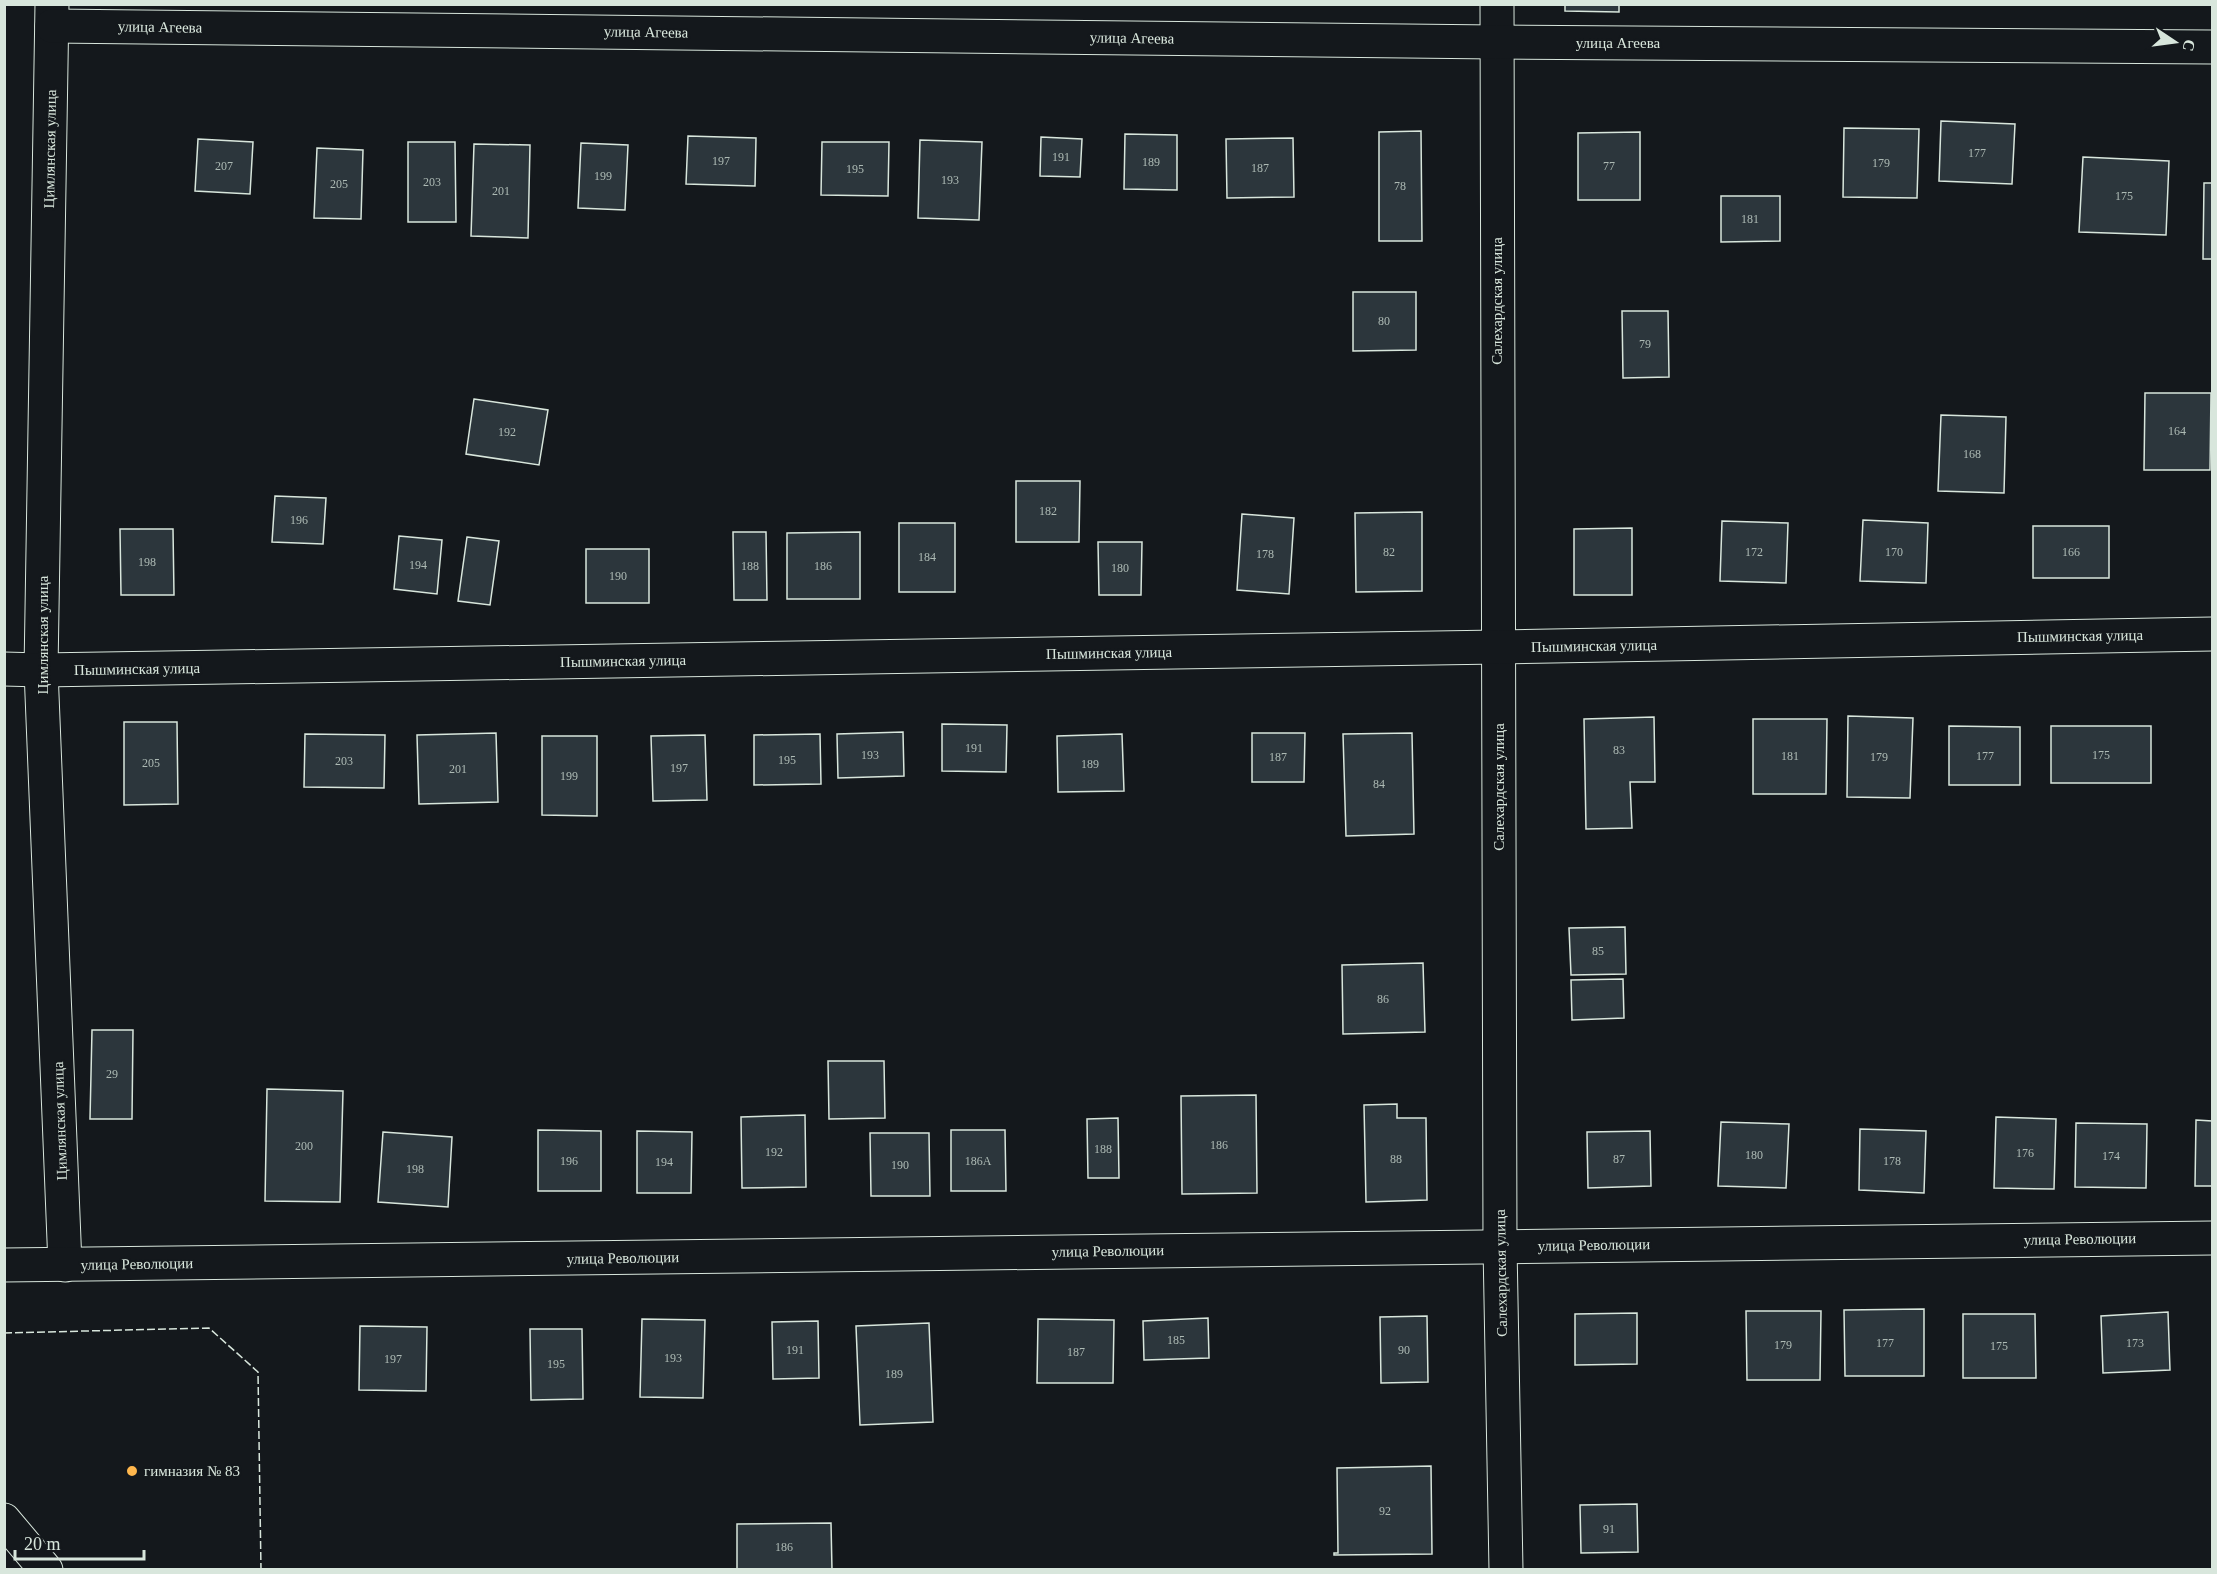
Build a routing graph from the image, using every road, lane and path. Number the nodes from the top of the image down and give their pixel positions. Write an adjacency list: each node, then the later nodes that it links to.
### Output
1 (1497, 4): 3 (street, Салехардская улица)
2 (52, 15): 3 (street, улица Агеева); 8 (street, Цимлянская улица)
3 (1496, 42): 4 (street, улица Агеева); 6 (street, Салехардская улица)
4 (2212, 47)
5 (2212, 634): 6 (street, Пышминская улица)
6 (1499, 647): 8 (street, Пышминская улица); 10 (street, Салехардская улица)
7 (4, 669): 8 (street, Пышминская улица)
8 (41, 670): 12 (street, Цимлянская улица)
9 (2212, 1238): 10 (street, улица Революции)
10 (1500, 1246): 12 (street, улица Революции); 15 (street, Салехардская улица)
11 (4, 1265): 12 (street, улица Революции)
12 (65, 1265)
13 (4, 1520): 14 (street)
14 (46, 1569)
15 (1506, 1569)

